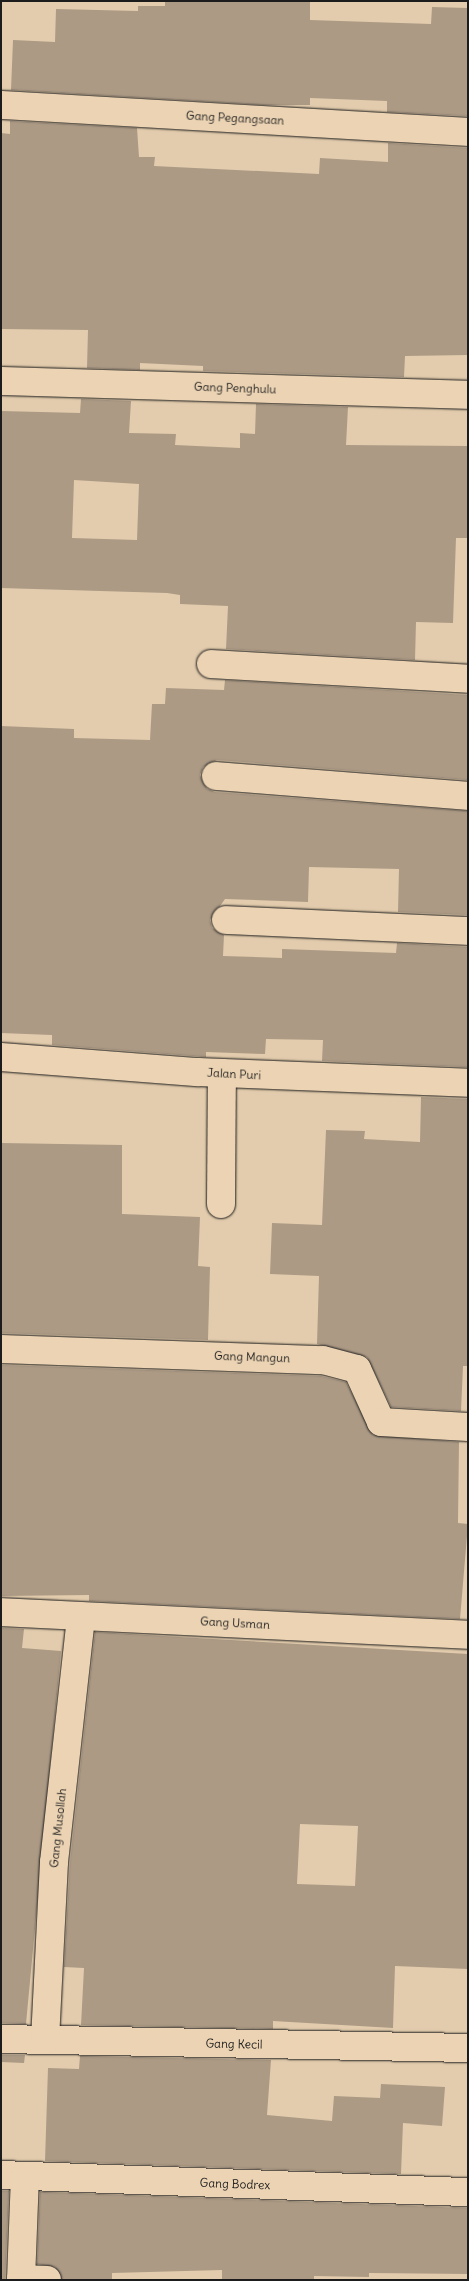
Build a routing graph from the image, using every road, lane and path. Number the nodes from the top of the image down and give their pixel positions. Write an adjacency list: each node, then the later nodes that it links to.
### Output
1 (1, 105): 2 (street, Gang Pegangsaan)
2 (468, 132)
3 (1, 381): 4 (street, Gang Penghulu)
4 (468, 395)
5 (211, 664): 6 (street)
6 (468, 679)
7 (216, 776): 8 (street)
8 (468, 796)
9 (226, 920): 10 (street)
10 (468, 931)
11 (1, 1057): 12 (street, Jalan Puri)
12 (222, 1073): 13 (street, Jalan Puri); 14 (street)
13 (468, 1083)
14 (221, 1204)
15 (1, 1348): 16 (street, Gang Mangun)
16 (468, 1427)
17 (1, 1612): 18 (street, Gang Usman)
18 (81, 1616): 19 (street, Gang Usman); 21 (street, Gang Musollah)
19 (468, 1635)
20 (1, 2039): 21 (street, Gang Kecil)
21 (45, 2040): 22 (street, Gang Kecil)
22 (468, 2048)
23 (13, 2176): 24 (street, Gang Bodrex); 25 (street)
24 (468, 2192)
25 (29, 2280)

